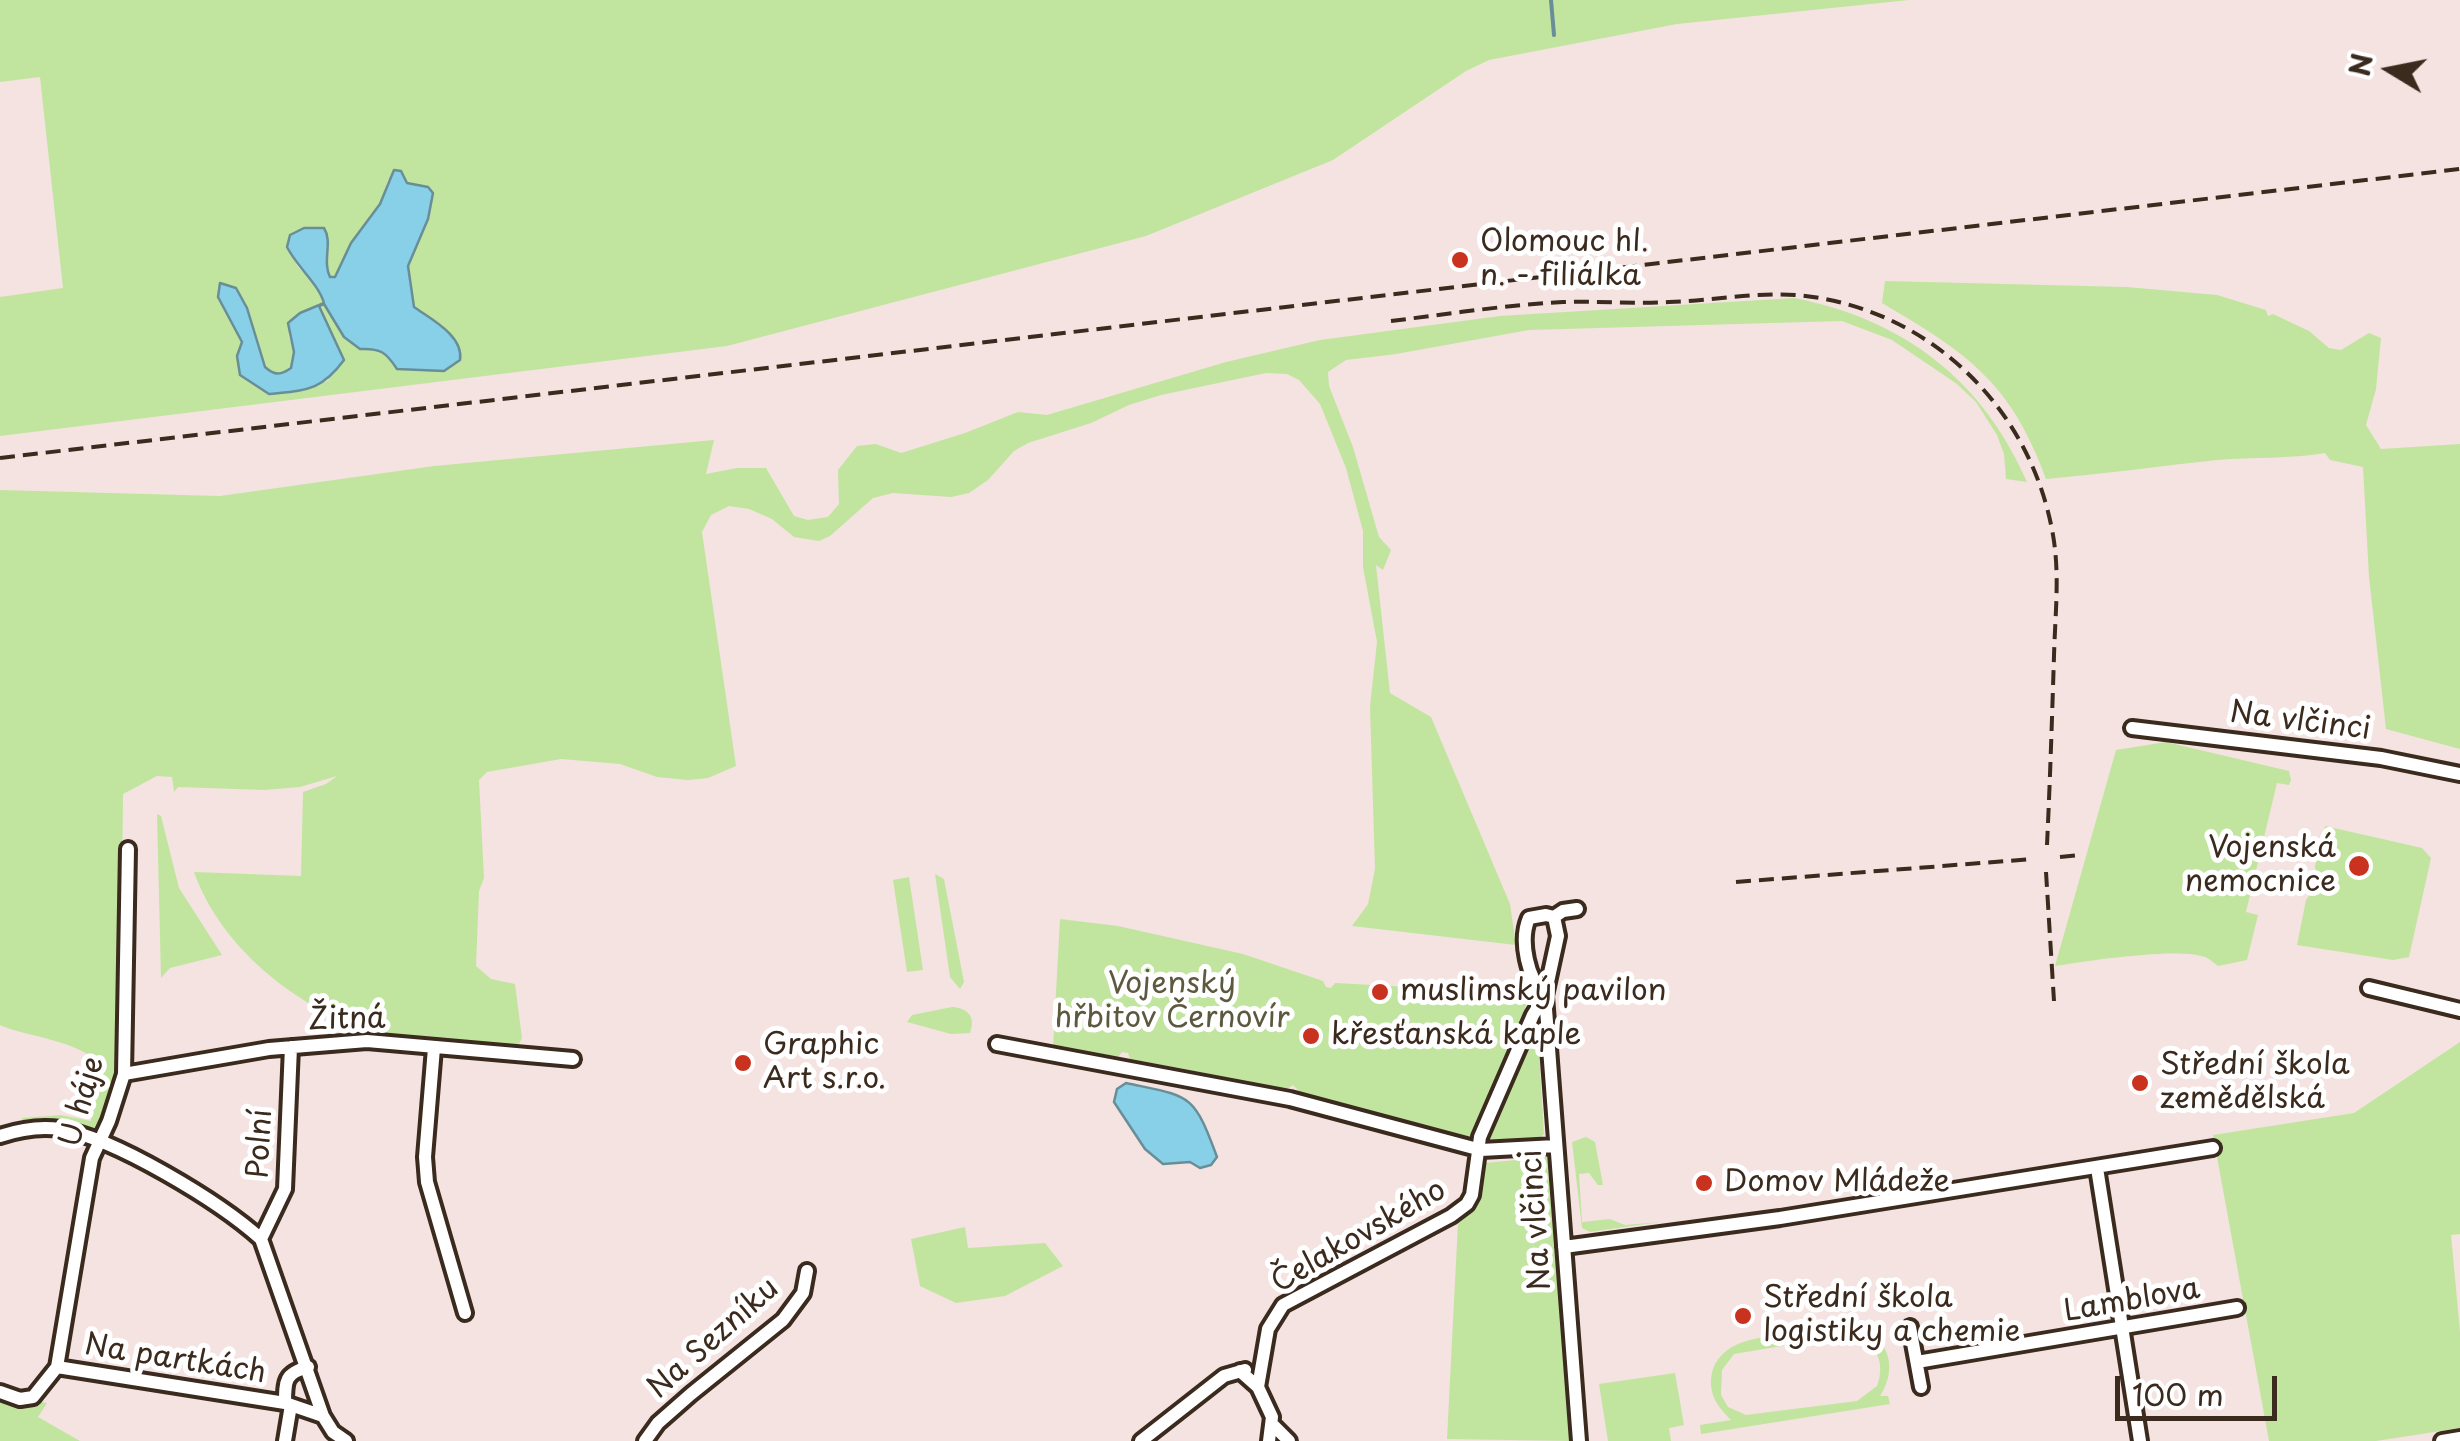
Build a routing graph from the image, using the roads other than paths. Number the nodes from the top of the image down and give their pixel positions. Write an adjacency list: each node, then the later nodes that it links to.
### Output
1 (2132, 728): 2 (street, Na vlčinci)
2 (2460, 774)
3 (128, 849): 13 (street, U háje)
4 (1577, 909): 5 (street)
5 (1554, 918): 7 (street, Na vlčinci); 7 (street, Na vlčinci)
6 (2369, 988): 8 (street)
7 (1545, 996): 16 (street, Na vlčinci); 18 (street, Čelakovského)
8 (2460, 1010)
9 (997, 1044): 18 (street)
10 (290, 1047): 11 (street, Žitná); 13 (street, Žitná); 20 (street, Polní)
11 (434, 1048): 12 (street, Žitná); 24 (street)
12 (573, 1059)
13 (124, 1074): 15 (street, U háje)
14 (0, 1136): 15 (street)
15 (99, 1141): 20 (street); 28 (street, U háje)
16 (1556, 1146): 18 (street); 21 (street, Na vlčinci)
17 (2213, 1148): 19 (street)
18 (1481, 1150): 30 (street, Čelakovského)
19 (2097, 1168): 21 (street); 26 (street)
20 (262, 1239): 29 (street)
21 (1564, 1247): 45 (street, Na vlčinci)
22 (807, 1271): 41 (street, Na Sezníku)
23 (2237, 1308): 26 (street, Lamblova)
24 (465, 1313)
25 (1910, 1327): 27 (street)
26 (2122, 1328): 27 (street, Lamblova); 46 (street)
27 (1916, 1362): 32 (street)
28 (57, 1367): 34 (street); 35 (street, Na partkách)
29 (308, 1367): 35 (street); 36 (street)
30 (1261, 1370): 31 (street); 33 (street, Čelakovského)
31 (1240, 1371): 33 (street); 42 (street)
32 (1921, 1387)
33 (1258, 1388): 37 (street)
34 (0, 1392)
35 (288, 1404): 36 (street, Na partkách); 39 (street)
36 (323, 1416): 40 (street)
37 (1272, 1425): 43 (street); 44 (street)
38 (2460, 1438): 47 (street)
39 (284, 1441)
40 (346, 1441)
41 (644, 1441)
42 (1141, 1441)
43 (1270, 1441)
44 (1288, 1441)
45 (1579, 1441)
46 (2140, 1441)
47 (2442, 1441)

